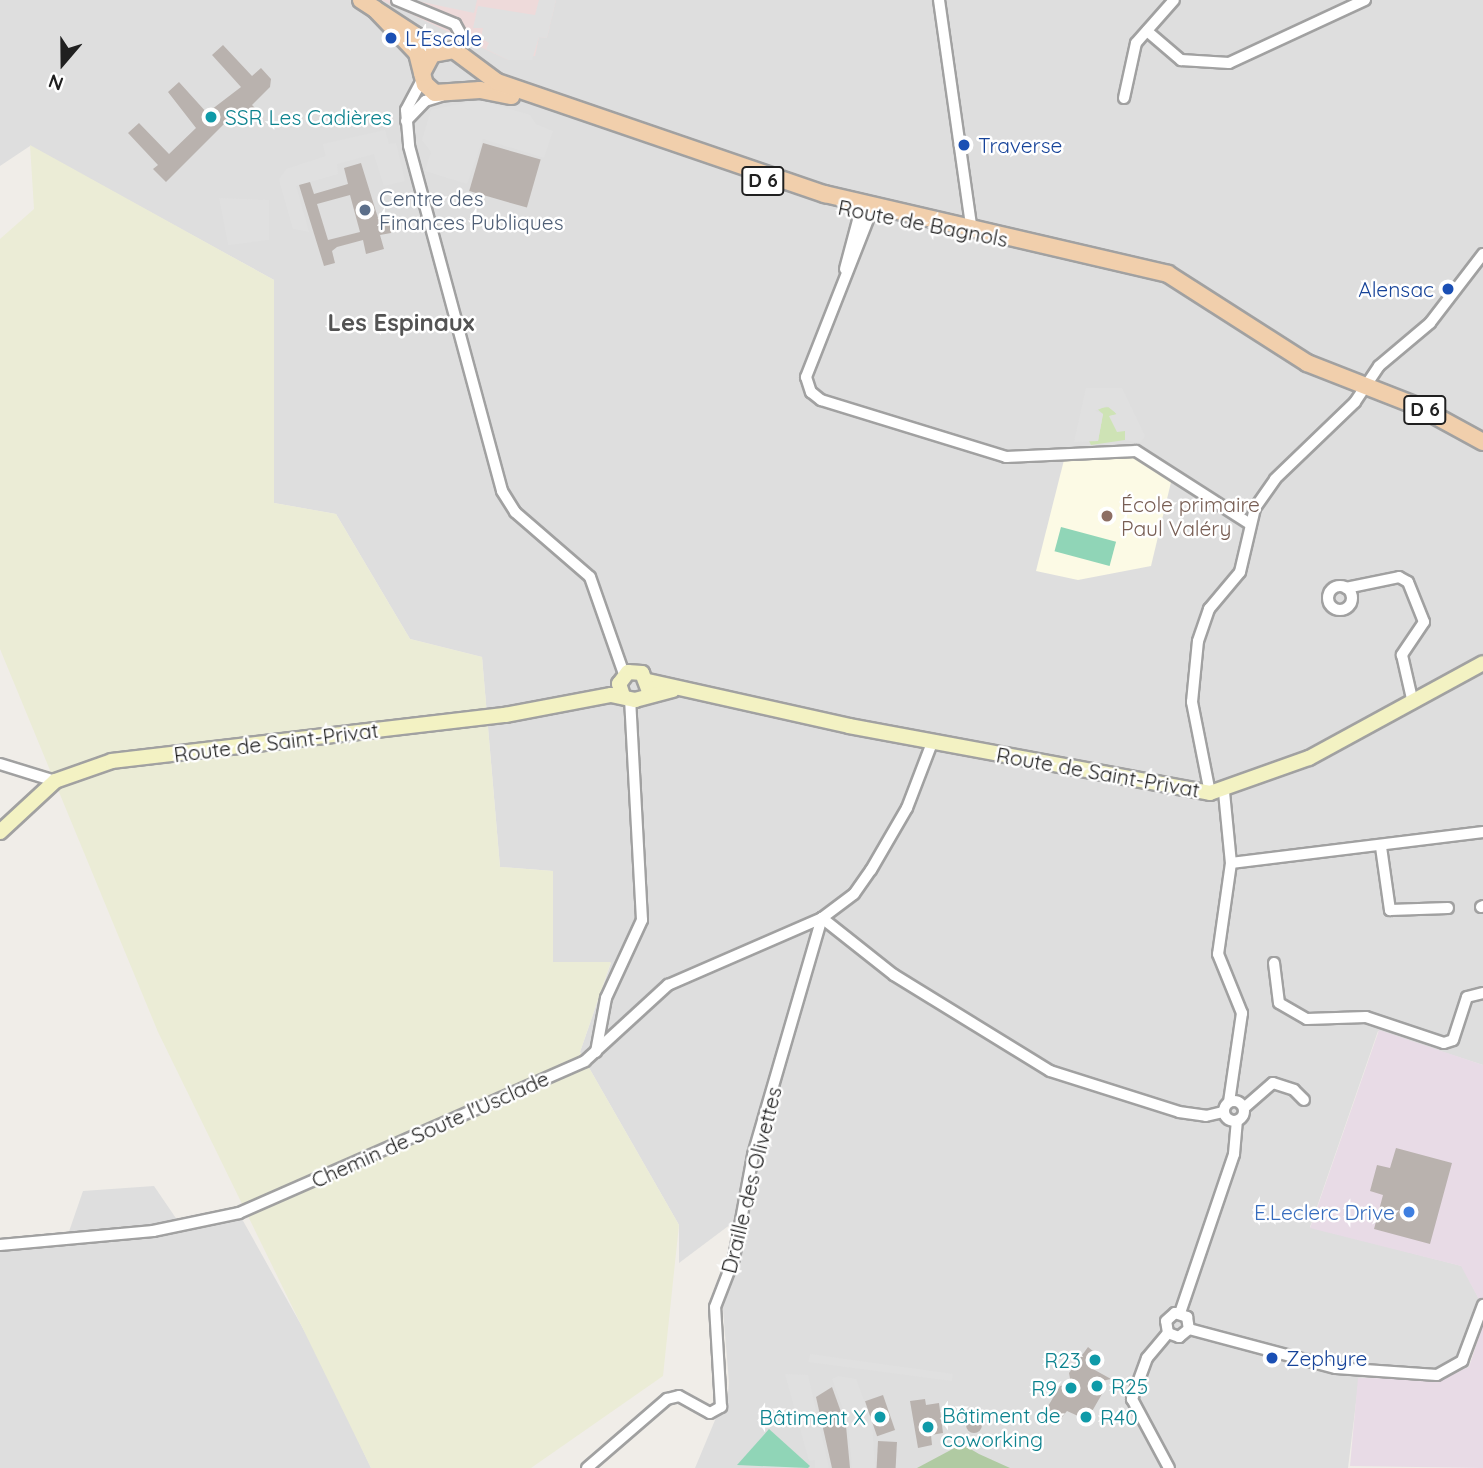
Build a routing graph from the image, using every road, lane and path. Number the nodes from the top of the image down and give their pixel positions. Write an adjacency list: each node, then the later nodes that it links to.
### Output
1 (397, 0): 7 (street)
2 (939, 0): 17 (street)
3 (1174, 0): 6 (street)
4 (1365, 0): 6 (street)
5 (367, 4): 8 (main road); 10 (main road)
6 (1147, 31): 13 (street)
7 (464, 40): 8 (street); 9 (street)
8 (440, 50): 9 (main road); 10 (main road)
9 (466, 61): 11 (main road); 14 (main road, D 6)
10 (423, 75): 12 (main road); 15 (street)
11 (461, 91): 12 (main road); 14 (main road, D 6)
12 (441, 96): 15 (street)
13 (1125, 98)
14 (561, 106): 16 (main road, Route de Bagnols / D 6)
15 (406, 121): 24 (street)
16 (866, 211): 17 (main road, Route de Bagnols / D 6); 21 (street)
17 (972, 230): 19 (main road, Route de Bagnols / D 6)
18 (1483, 254): 19 (street)
19 (1364, 385): 20 (main road, Route de Bagnols / D 6); 21 (street)
20 (1483, 442)
21 (1250, 524): 29 (street)
22 (1346, 588): 25 (street)
23 (1483, 663): 25 (street, Route de Saint-Privat)
24 (633, 687): 26 (street, Route de Saint-Privat); 28 (street, Route de Saint-Privat); 38 (street)
25 (1413, 703): 29 (street, Route de Saint-Privat)
26 (932, 743): 29 (street, Route de Saint-Privat); 35 (street)
27 (0, 764): 28 (street)
28 (55, 781): 30 (street, Route de Saint-Privat)
29 (1217, 792): 33 (street)
30 (0, 832)
31 (1483, 832): 32 (street)
32 (1381, 847): 33 (street); 34 (street)
33 (1231, 863): 40 (street)
34 (1448, 908)
35 (822, 918): 38 (street, Chemin de Soute l'Usclade); 42 (street); 49 (street, Draille des Olivettes)
36 (1274, 963): 37 (street)
37 (1483, 993)
38 (596, 1052): 44 (street, Chemin de Soute l'Usclade)
39 (1304, 1100): 41 (street)
40 (1230, 1102): 41 (street); 42 (street)
41 (1244, 1108): 43 (street)
42 (1224, 1112): 43 (street)
43 (1237, 1121): 46 (street)
44 (0, 1245)
45 (1483, 1305): 47 (street)
46 (1180, 1313): 47 (street); 48 (street)
47 (1189, 1329): 48 (street)
48 (1168, 1333): 50 (street)
49 (587, 1468)
50 (1169, 1468)

